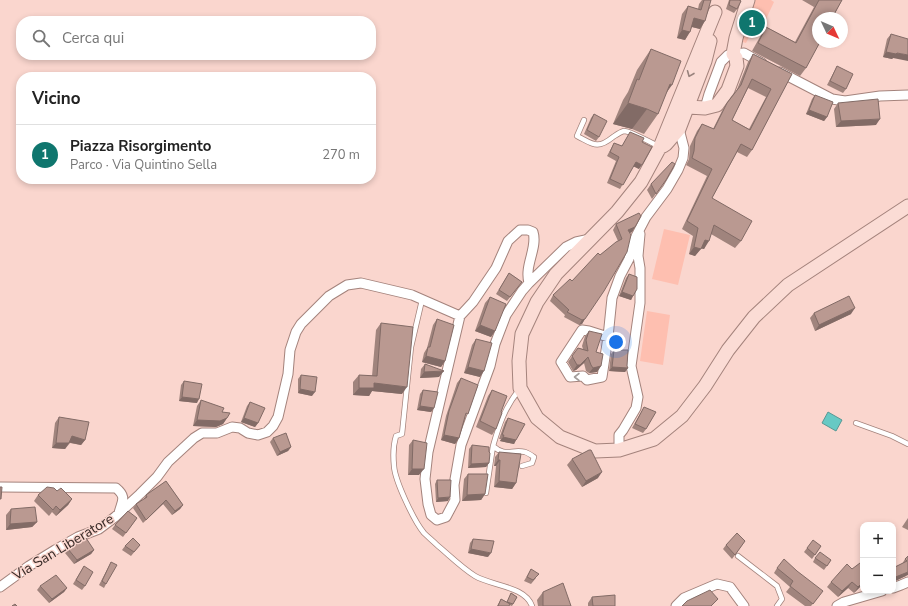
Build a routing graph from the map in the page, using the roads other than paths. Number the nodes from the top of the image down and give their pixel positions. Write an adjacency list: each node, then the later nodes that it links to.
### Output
1 (748, 0): 3 (main road)
2 (716, 6): 5 (main road); 8 (main road, one-way to 8)
3 (733, 54): 4 (street); 5 (main road)
4 (908, 95)
5 (688, 107): 7 (main road)
6 (584, 120): 8 (lane)
7 (679, 130): 8 (main road); 10 (street)
8 (660, 148): 11 (main road)
9 (908, 206): 20 (main road)
10 (641, 228): 15 (street); 20 (street)
11 (593, 238): 12 (street); 16 (main road)
12 (530, 283): 14 (street); 14 (street)
13 (422, 300): 14 (street, Via San Liberatore); 24 (street, Via San Liberatore); 30 (lane)
14 (460, 316)
15 (608, 338): 15 (street, one-way to 15)
16 (520, 388): 19 (lane); 20 (main road)
17 (856, 423): 18 (lane)
18 (908, 444)
19 (493, 446): 21 (lane); 23 (lane)
20 (619, 450)
21 (522, 466)
22 (0, 487): 24 (street)
23 (486, 493)
24 (119, 514): 27 (street, Via San Liberatore)
25 (738, 556): 33 (lane)
26 (908, 582): 28 (street)
27 (0, 587)
28 (896, 587)
29 (872, 594): 34 (street)
30 (532, 606)
31 (676, 606): 32 (street)
32 (744, 606)
33 (777, 606)
34 (837, 606)

